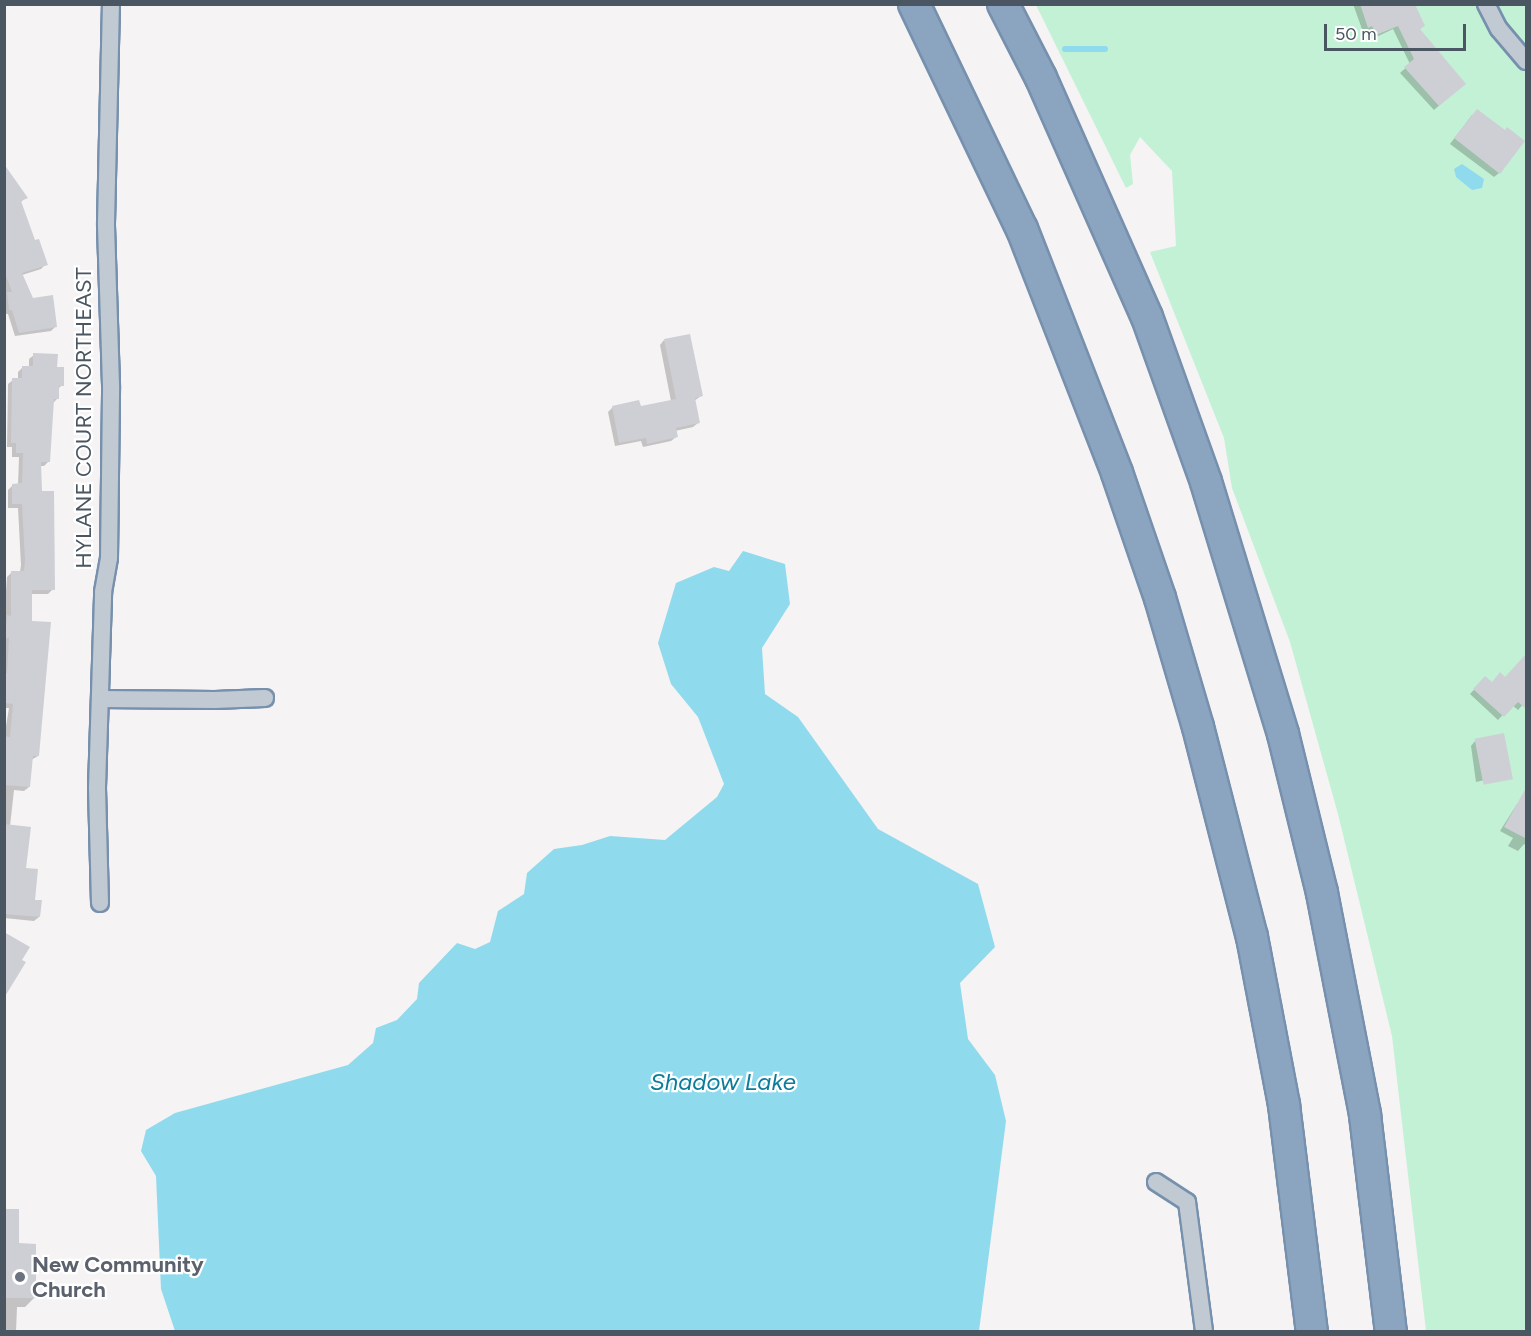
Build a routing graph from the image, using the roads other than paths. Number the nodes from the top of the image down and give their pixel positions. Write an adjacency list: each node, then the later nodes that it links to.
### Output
1 (111, 4): 7 (street, HYLANE COURT NORTHEAST)
2 (914, 4): 11 (highway)
3 (1003, 4): 12 (highway)
4 (1486, 4): 5 (street)
5 (1527, 61)
6 (265, 698): 7 (street)
7 (100, 699): 8 (street, HYLANE COURT NORTHEAST)
8 (100, 903)
9 (1156, 1182): 10 (street)
10 (1204, 1332)
11 (1312, 1332)
12 (1391, 1332)

